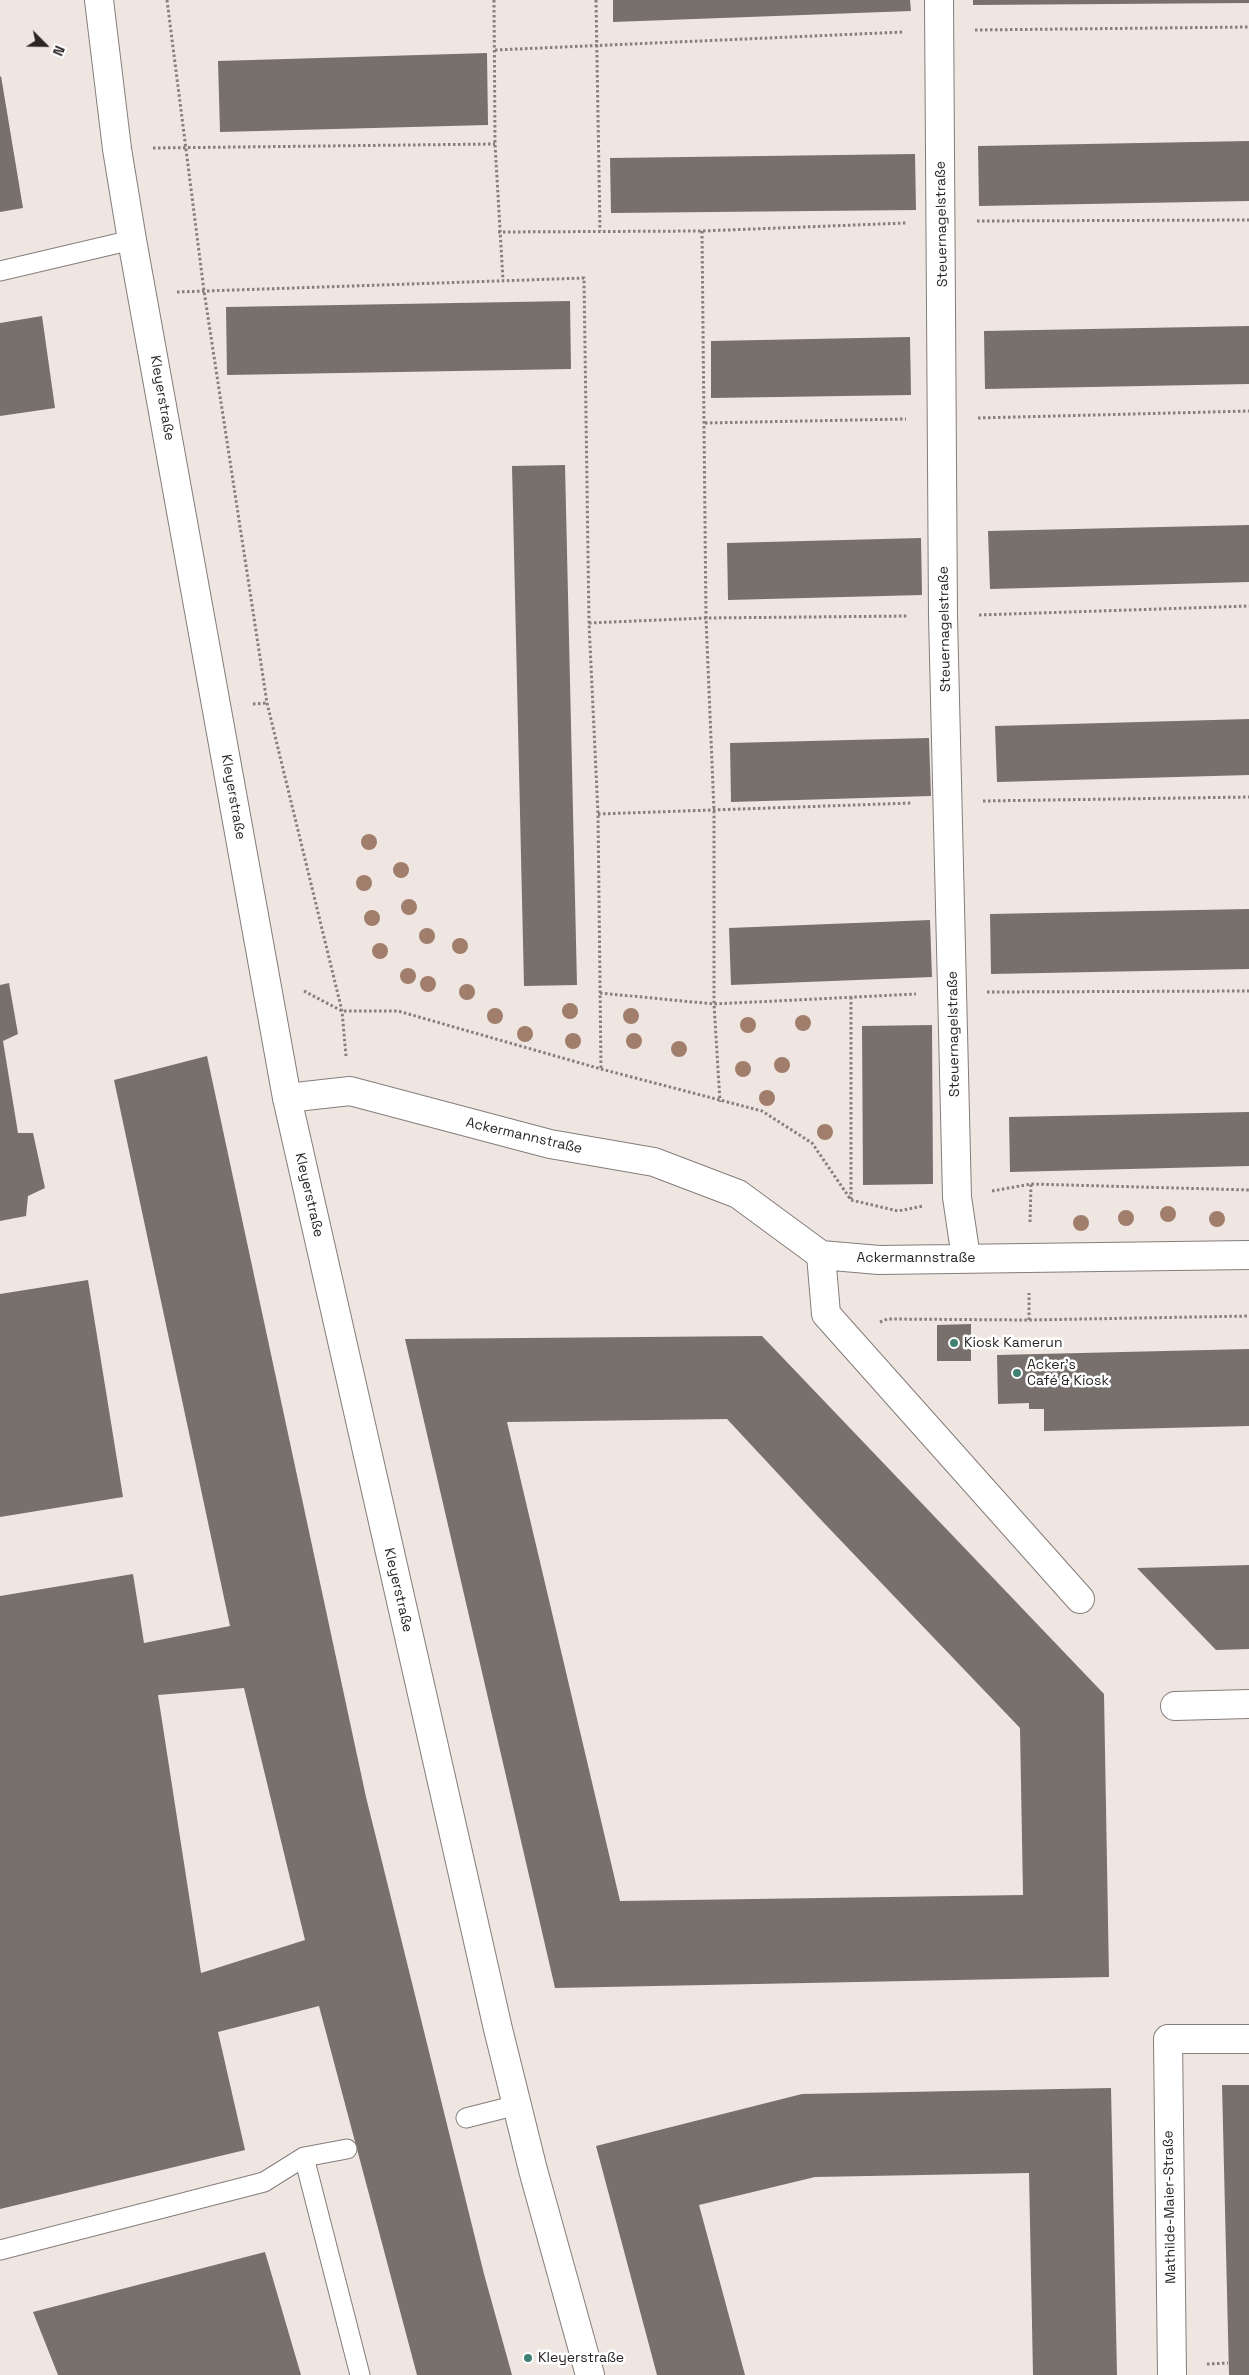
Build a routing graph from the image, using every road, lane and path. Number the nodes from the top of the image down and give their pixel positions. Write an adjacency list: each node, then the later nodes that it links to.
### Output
1 (99, 0): 12 (street, Kleyerstraße)
2 (167, 0): 11 (path)
3 (494, 0): 9 (path)
4 (596, 0): 8 (path)
5 (939, 0): 7 (street, Steuernagelstraße)
6 (1249, 27): 7 (path)
7 (940, 31): 8 (path); 14 (street, Steuernagelstraße)
8 (598, 46): 9 (path); 17 (path)
9 (495, 50): 10 (path)
10 (495, 144): 11 (path); 16 (path)
11 (186, 148): 12 (path); 21 (path)
12 (117, 149): 18 (street, Kleyerstraße)
13 (1249, 220): 14 (path)
14 (942, 222): 15 (path); 33 (street, Steuernagelstraße)
15 (702, 231): 17 (path); 26 (path)
16 (498, 232): 17 (path); 20 (path)
17 (600, 232)
18 (132, 240): 19 (lane); 22 (street, Kleyerstraße)
19 (0, 271)
20 (503, 280): 21 (path); 24 (path)
21 (204, 291): 22 (path); 27 (path)
22 (143, 294): 23 (street, Kleyerstraße)
23 (264, 969): 27 (path); 30 (street, Kleyerstraße)
24 (600, 993): 26 (path); 28 (path)
25 (851, 998): 34 (path)
26 (714, 1004): 31 (path)
27 (342, 1011): 28 (path); 29 (path)
28 (601, 1069): 31 (path)
29 (350, 1091): 30 (street, Ackermannstraße); 36 (street, Ackermannstraße)
30 (287, 1098): 44 (street, Kleyerstraße)
31 (720, 1102): 34 (path)
32 (1249, 1190): 33 (path)
33 (957, 1198): 34 (path); 37 (street, Steuernagelstraße)
34 (851, 1200)
35 (1249, 1254): 37 (street, Ackermannstraße)
36 (821, 1255): 37 (street, Ackermannstraße); 39 (street)
37 (966, 1258)
38 (1249, 1316): 39 (path)
39 (848, 1338): 40 (street)
40 (1080, 1600)
41 (1249, 1704): 42 (street)
42 (1175, 1706)
43 (1249, 2039): 51 (street, Mathilde-Maier-Straße)
44 (517, 2105): 45 (lane); 50 (street, Kleyerstraße)
45 (466, 2118)
46 (347, 2148): 47 (lane)
47 (304, 2157): 48 (lane); 49 (lane)
48 (0, 2250)
49 (360, 2375)
50 (590, 2375)
51 (1172, 2375)

